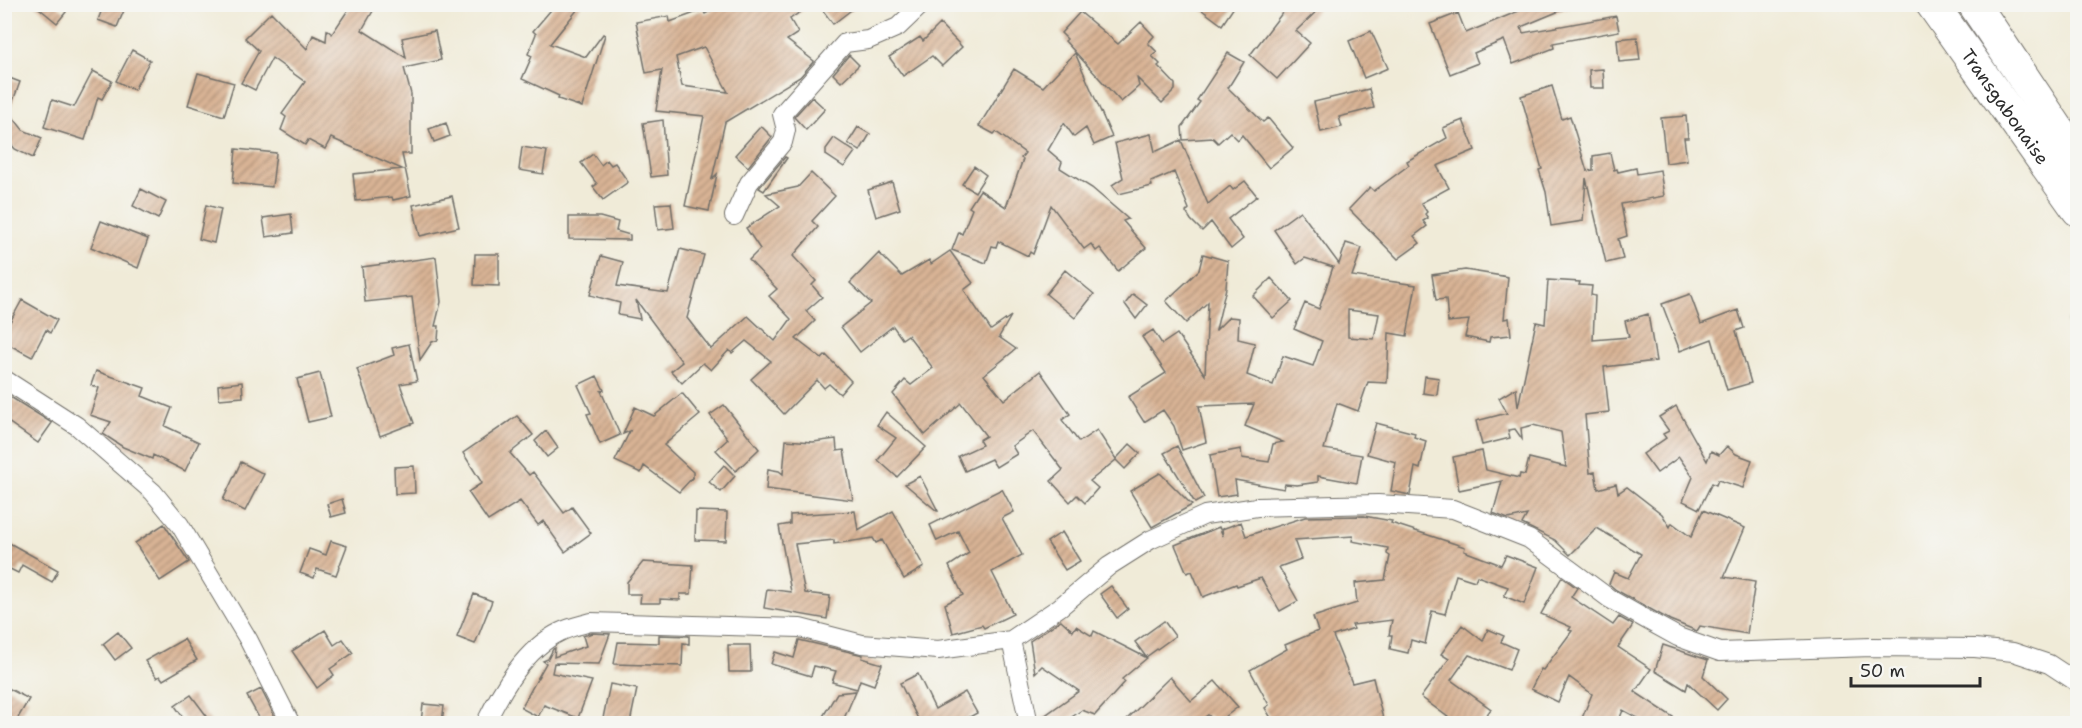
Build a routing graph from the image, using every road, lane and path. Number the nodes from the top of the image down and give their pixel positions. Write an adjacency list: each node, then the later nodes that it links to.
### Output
1 (922, 4): 6 (street)
2 (1932, 4): 5 (highway, Transgabonaise)
3 (1974, 4): 4 (highway, Transgabonaise)
4 (2078, 159)
5 (2078, 210)
6 (734, 216)
7 (4, 379): 10 (street)
8 (1011, 640): 9 (street); 11 (street); 12 (street)
9 (2078, 683)
10 (291, 723)
11 (485, 723)
12 (1029, 723)

